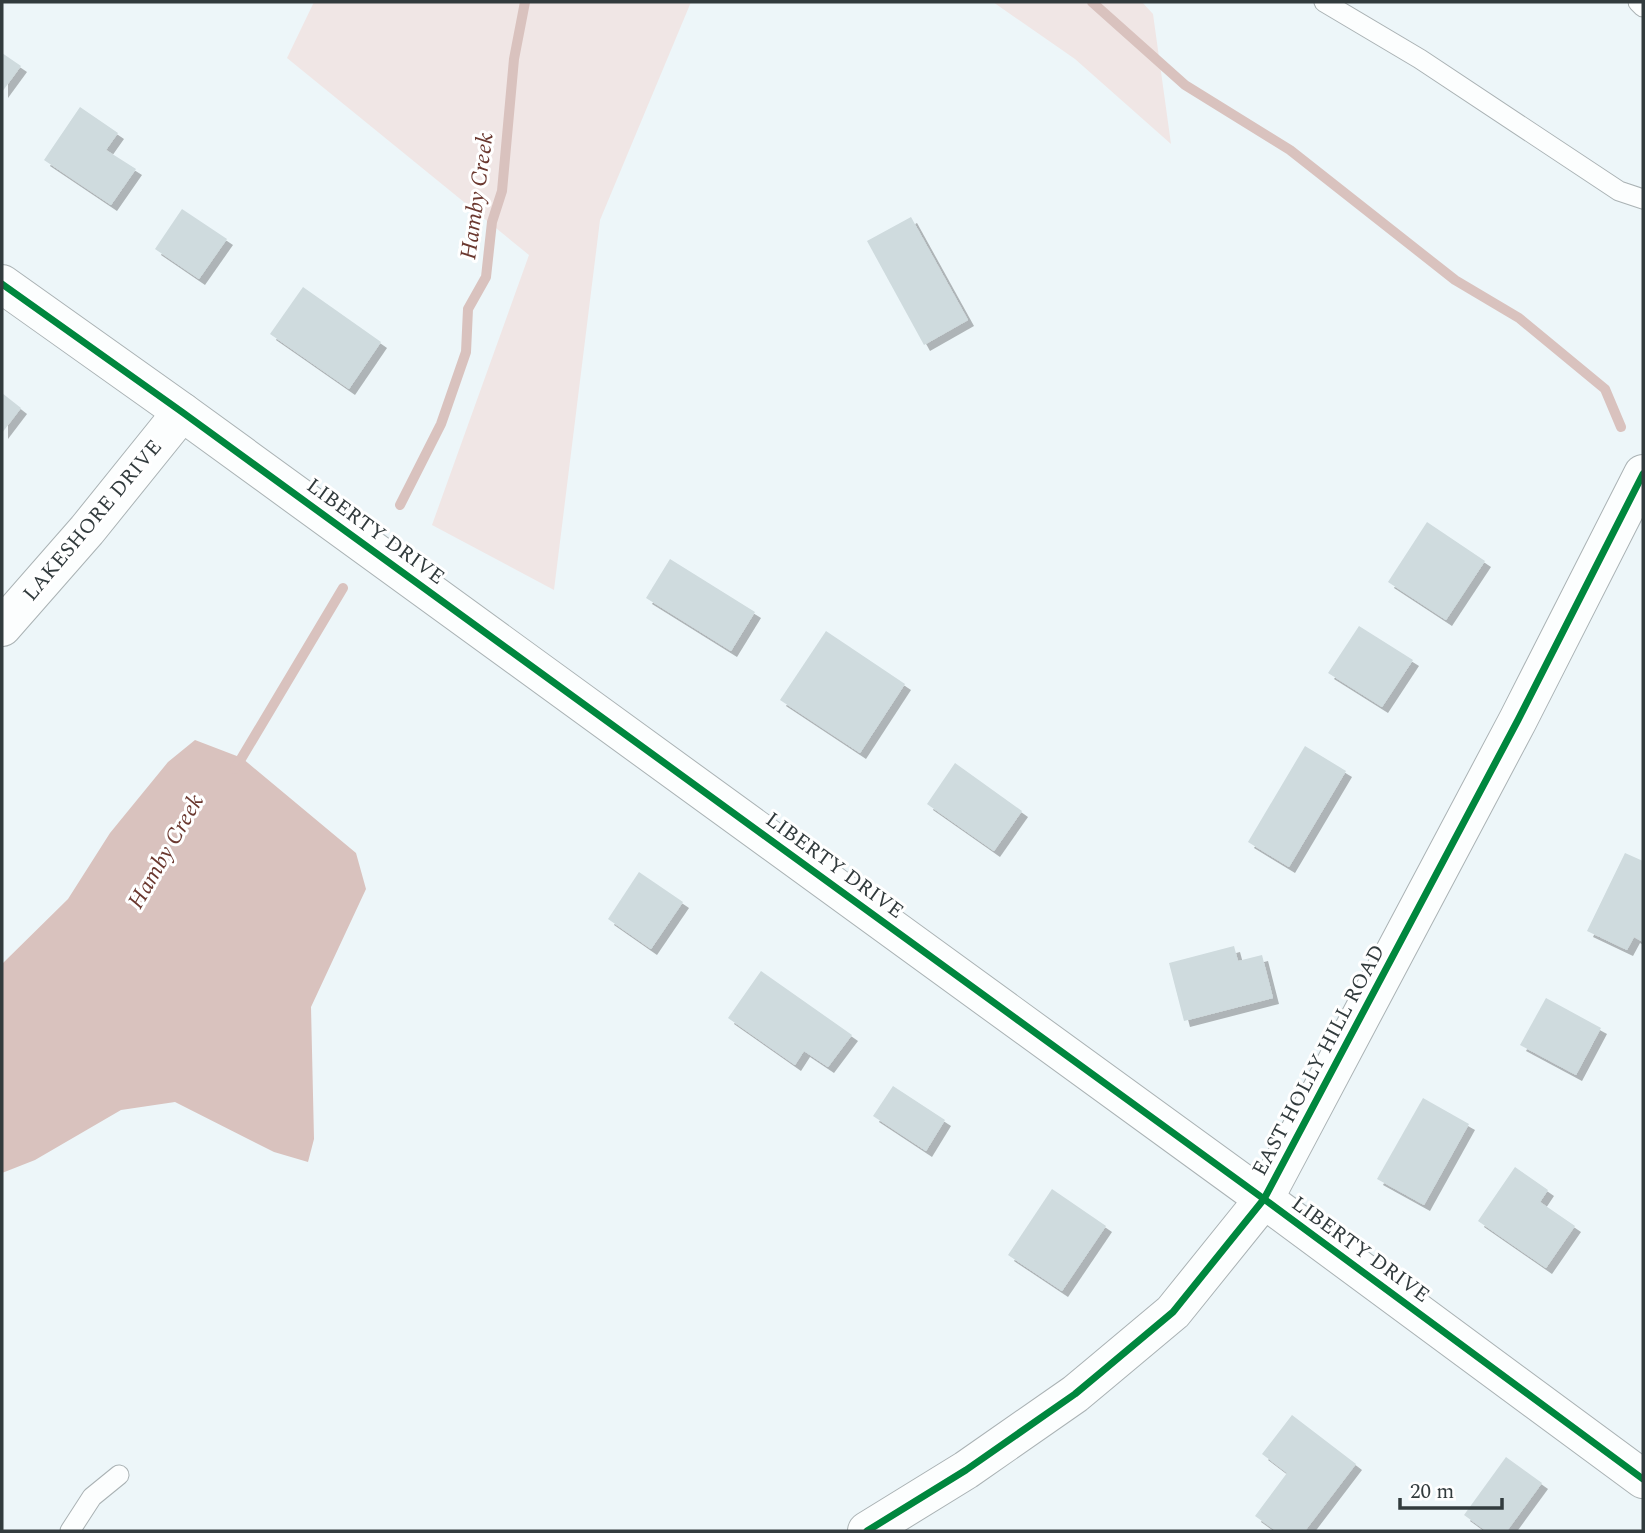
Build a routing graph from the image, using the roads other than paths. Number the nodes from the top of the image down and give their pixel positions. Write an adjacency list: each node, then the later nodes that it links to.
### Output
1 (1324, 2): 4 (lane)
2 (1638, 2): 3 (lane)
3 (1643, 7)
4 (1643, 200)
5 (2, 284): 6 (street, LIBERTY DRIVE)
6 (182, 412): 8 (street, LAKESHORE DRIVE); 9 (street, LIBERTY DRIVE)
7 (1643, 474): 9 (street, EAST HOLLY HILL ROAD)
8 (2, 627)
9 (1264, 1199): 11 (street, LIBERTY DRIVE); 13 (street, EAST HOLLY HILL ROAD)
10 (119, 1475): 12 (lane)
11 (1643, 1479)
12 (70, 1531)
13 (867, 1531)

